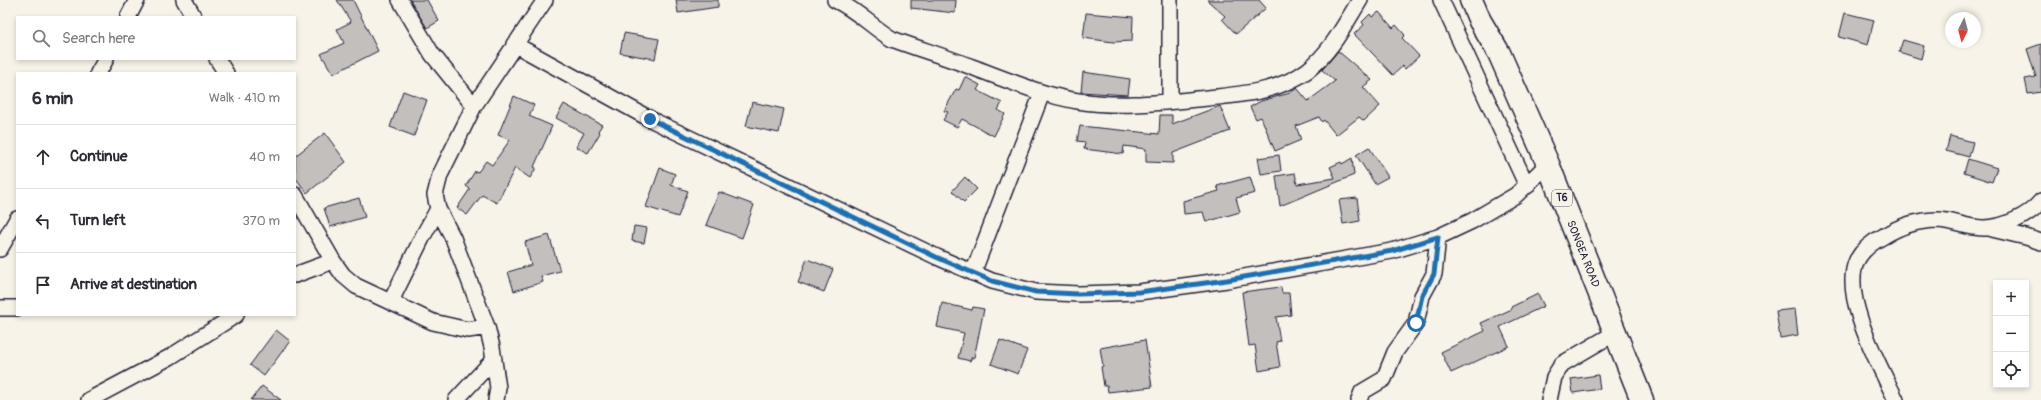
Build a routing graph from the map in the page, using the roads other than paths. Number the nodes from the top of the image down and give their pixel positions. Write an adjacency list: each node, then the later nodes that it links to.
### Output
1 (137, 0): 10 (street)
2 (184, 0): 11 (street)
3 (400, 0): 19 (street)
4 (544, 0): 12 (street)
5 (836, 0): 17 (street)
6 (1170, 0): 18 (street)
7 (1360, 0): 18 (street)
8 (1441, 0): 21 (street)
9 (1472, 0): 20 (highway, SONGEA ROAD / T6)
10 (129, 16)
11 (193, 16)
12 (514, 44): 19 (street); 31 (street)
13 (105, 60): 15 (street)
14 (218, 60): 16 (street)
15 (99, 72)
16 (225, 72)
17 (1042, 92): 18 (street); 31 (street)
18 (1170, 101)
19 (474, 106): 24 (street)
20 (1548, 164): 21 (street); 38 (highway, SONGEA ROAD / T6)
21 (1527, 186): 27 (street)
22 (296, 197): 30 (street)
23 (2041, 201): 26 (street)
24 (438, 209): 33 (street); 37 (street)
25 (16, 221): 29 (street)
26 (1985, 228): 28 (street); 46 (street)
27 (1438, 237): 31 (street); 43 (street)
28 (2041, 242)
29 (0, 249)
30 (333, 261): 32 (street); 33 (street)
31 (973, 273)
32 (296, 275)
33 (391, 302): 37 (street)
34 (0, 308): 35 (street)
35 (16, 308)
36 (234, 316): 40 (street)
37 (487, 327): 39 (street)
38 (1615, 333): 44 (street); 45 (highway, SONGEA ROAD / T6)
39 (494, 359): 41 (street); 42 (street)
40 (89, 400)
41 (456, 400)
42 (496, 400)
43 (1359, 400)
44 (1549, 400)
45 (1642, 400)
46 (1896, 400)

